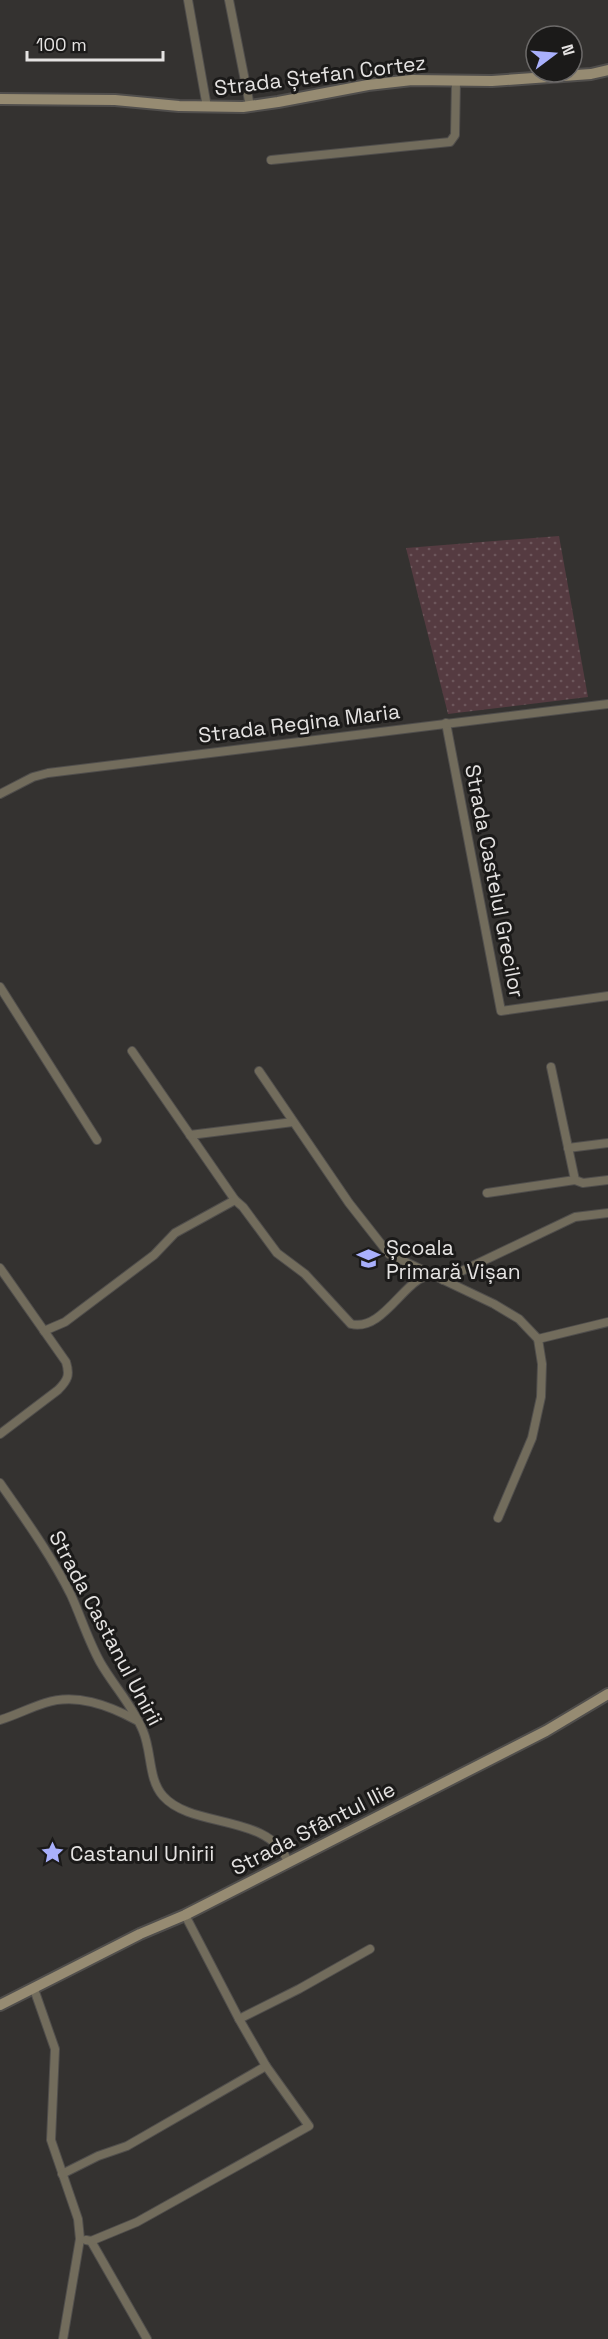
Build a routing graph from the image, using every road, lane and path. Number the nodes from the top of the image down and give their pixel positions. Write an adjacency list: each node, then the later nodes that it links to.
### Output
1 (188, 0): 7 (street)
2 (229, 0): 6 (street)
3 (608, 70): 4 (street, Strada Ștefan Cortez)
4 (456, 81): 6 (street, Strada Ștefan Cortez); 8 (street)
5 (0, 99): 7 (street, Strada Ștefan Cortez)
6 (250, 106): 7 (street, Strada Ștefan Cortez)
7 (207, 107)
8 (271, 160)
9 (608, 704): 10 (street, Strada Regina Maria)
10 (446, 723): 11 (street, Strada Regina Maria); 13 (street, Strada Castelul Grecilor)
11 (0, 794)
12 (0, 987): 19 (street)
13 (608, 996)
14 (132, 1051): 18 (street)
15 (551, 1067): 21 (street)
16 (259, 1071): 17 (street)
17 (292, 1122): 18 (street); 28 (street)
18 (190, 1135): 25 (street)
19 (97, 1140)
20 (608, 1143): 21 (street)
21 (568, 1148): 22 (street)
22 (575, 1180): 23 (street); 24 (street)
23 (608, 1180)
24 (487, 1193)
25 (235, 1200): 28 (street); 31 (street)
26 (608, 1213): 29 (street)
27 (0, 1268): 31 (street)
28 (431, 1275): 29 (street)
29 (443, 1280): 32 (street)
30 (608, 1322): 32 (street)
31 (44, 1331): 33 (street)
32 (538, 1339): 35 (street)
33 (0, 1434)
34 (0, 1483): 38 (street, Strada Castanul Unirii)
35 (498, 1518)
36 (608, 1694): 39 (street, Strada Sfântul Ilie)
37 (0, 1720): 38 (street)
38 (137, 1720): 39 (street, Strada Castanul Unirii)
39 (288, 1862): 40 (street, Strada Sfântul Ilie)
40 (185, 1915): 42 (street, Strada Sfântul Ilie); 44 (street)
41 (370, 1949): 44 (street)
42 (34, 1989): 43 (street, Strada Sfântul Ilie); 46 (street)
43 (0, 2005)
44 (239, 2019): 45 (street)
45 (267, 2066): 46 (street); 48 (street)
46 (62, 2174): 47 (street)
47 (80, 2239): 48 (street); 49 (street)
48 (91, 2241): 50 (street)
49 (63, 2339)
50 (147, 2339)

